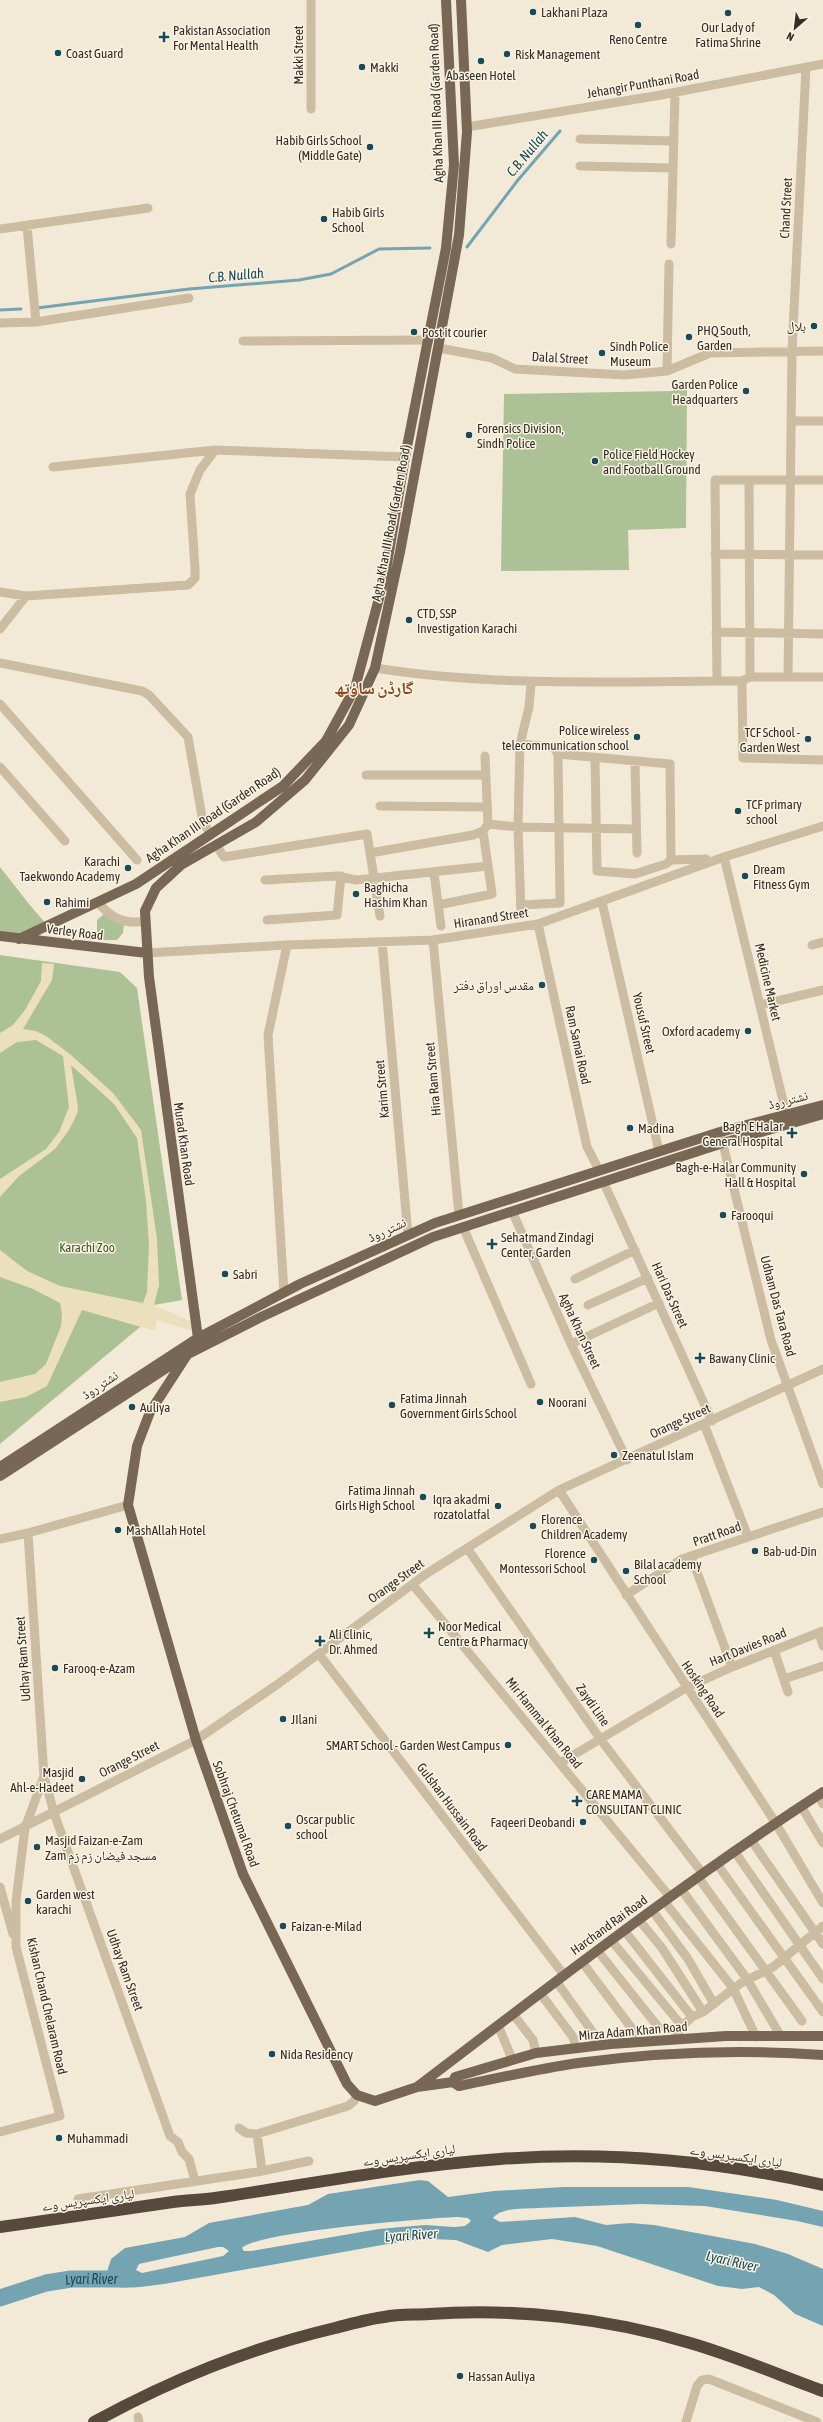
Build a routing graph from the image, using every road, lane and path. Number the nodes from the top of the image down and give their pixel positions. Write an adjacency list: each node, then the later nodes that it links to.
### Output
1 (311, 0): 7 (street, Makki Street)
2 (446, 0): 21 (main road, Agha Khan III Road (Garden Road))
3 (461, 0): 8 (main road, Agha Khan III Road (Garden Road))
4 (823, 64): 5 (street, Jehangir Punthani Road)
5 (806, 67): 6 (street, Jehangir Punthani Road); 24 (street, Chand Street)
6 (675, 92): 8 (street, Jehangir Punthani Road); 10 (street)
7 (311, 109)
8 (467, 127): 23 (main road, Agha Khan III Road (Garden Road))
9 (580, 140): 10 (street)
10 (673, 141): 12 (street)
11 (580, 166): 12 (street)
12 (673, 168): 16 (street)
13 (148, 208): 14 (street)
14 (27, 226): 15 (street); 19 (street)
15 (0, 229)
16 (671, 244)
17 (669, 264): 26 (street)
18 (189, 298): 19 (street)
19 (36, 322): 20 (street)
20 (0, 323)
21 (429, 340): 22 (street); 30 (main road, Agha Khan III Road (Garden Road))
22 (243, 341)
23 (438, 348): 26 (street, Dalal Street); 47 (main road, Agha Khan III Road (Garden Road))
24 (792, 351): 25 (street, Dalal Street); 26 (street, Dalal Street); 27 (street, Chand Street)
25 (823, 351)
26 (667, 371)
27 (792, 421): 28 (street); 33 (street, Chand Street)
28 (823, 421)
29 (216, 450): 30 (street); 31 (street); 40 (street)
30 (405, 457): 71 (main road, Agha Khan III Road (Garden Road))
31 (53, 467)
32 (749, 480): 33 (street); 35 (street); 36 (street)
33 (791, 480): 34 (street); 37 (street, Chand Street)
34 (823, 480)
35 (715, 554): 36 (street); 42 (street)
36 (750, 555): 37 (street); 43 (street)
37 (790, 555): 38 (street); 44 (street, Chand Street)
38 (823, 555)
39 (0, 592): 40 (street)
40 (26, 596): 41 (street)
41 (0, 629)
42 (716, 632): 43 (street); 51 (street)
43 (750, 633): 44 (street); 50 (street)
44 (789, 633): 45 (street); 48 (street, Chand Street)
45 (823, 634)
46 (0, 663): 71 (street)
47 (375, 668): 52 (street); 73 (main road, Agha Khan III Road (Garden Road))
48 (788, 677): 49 (street); 50 (street)
49 (823, 677)
50 (746, 679): 51 (street); 58 (street)
51 (717, 681): 52 (street)
52 (531, 683): 54 (street)
53 (0, 704): 78 (street)
54 (520, 744): 55 (street); 66 (street)
55 (558, 754): 57 (street); 68 (street)
56 (485, 756): 62 (street)
57 (595, 758): 59 (street); 69 (street)
58 (823, 760)
59 (635, 762): 70 (street); 79 (street)
60 (0, 768): 72 (street)
61 (366, 775): 62 (street)
62 (485, 776): 64 (street)
63 (380, 806): 64 (street)
64 (486, 807): 67 (street)
65 (823, 826): 76 (street, Hiranand Street)
66 (518, 827): 67 (street); 68 (street); 68 (street)
67 (485, 828): 74 (street); 80 (street)
68 (558, 828): 69 (street)
69 (597, 828): 70 (street); 79 (street)
70 (636, 829): 75 (street)
71 (211, 835): 85 (main road, Agha Khan III Road (Garden Road))
72 (65, 841)
73 (216, 844): 74 (street); 90 (main road, Agha Khan III Road (Garden Road))
74 (370, 853): 83 (street)
75 (637, 853)
76 (724, 858): 86 (street, Hiranand Street); 102 (street, Medicine Market)
77 (706, 859): 79 (street)
78 (137, 860)
79 (671, 860)
80 (488, 866): 81 (street); 87 (street)
81 (434, 873): 83 (street); 87 (street)
82 (341, 876): 83 (street); 84 (street); 89 (street)
83 (375, 879): 88 (street)
84 (265, 880)
85 (98, 902): 90 (street); 94 (main road, Agha Khan III Road (Garden Road))
86 (602, 902): 91 (street, Hiranand Street); 108 (street, Yousuf Street)
87 (438, 906): 92 (street)
88 (380, 916)
89 (267, 920)
90 (145, 921): 100 (main road, Agha Khan III Road (Garden Road))
91 (538, 924): 95 (street, Hiranand Street); 109 (street, Ram Samai Road)
92 (441, 926)
93 (0, 936): 94 (main road, Verley Road)
94 (19, 938): 100 (main road, Verley Road)
95 (433, 940): 96 (street, Hiranand Street); 112 (street, Hira Ram Street)
96 (382, 942): 98 (street, Hiranand Street); 114 (street, Karim Street)
97 (823, 942): 99 (street)
98 (287, 945): 100 (street, Hiranand Street); 118 (street)
99 (812, 945)
100 (147, 954): 121 (main road, Murad Khan Road)
101 (823, 990): 102 (street)
102 (760, 1005): 104 (street, Medicine Market)
103 (823, 1105): 104 (main road, نشتر روڈ)
104 (786, 1114): 106 (main road, نشتر روڈ)
105 (823, 1114): 107 (main road, نشتر روڈ)
106 (720, 1132): 107 (street, Udham Das Tara Road); 108 (main road, نشتر روڈ)
107 (723, 1142): 110 (main road, نشتر روڈ); 126 (street, Udham Das Tara Road)
108 (659, 1151): 109 (main road, نشتر روڈ)
109 (599, 1170): 112 (main road, نشتر روڈ)
110 (603, 1180): 111 (main road, نشتر روڈ); 115 (street, Hari Das Street)
111 (512, 1211): 113 (main road, نشتر روڈ); 122 (street, Agha Khan Street)
112 (459, 1215): 114 (main road, نشتر روڈ)
113 (463, 1227): 123 (main road, نشتر روڈ); 125 (street)
114 (408, 1235): 118 (main road, نشتر روڈ)
115 (635, 1250): 116 (street, Hari Das Street); 117 (street)
116 (648, 1278): 119 (street, Hari Das Street); 120 (street)
117 (575, 1279)
118 (284, 1293): 121 (main road, نشتر روڈ)
119 (659, 1303): 122 (street); 127 (street, Hari Das Street)
120 (588, 1305)
121 (198, 1338): 123 (main road); 129 (main road, نشتر روڈ)
122 (571, 1344): 128 (street, Agha Khan Street)
123 (188, 1354): 130 (main road, نشتر روڈ); 133 (main road)
124 (823, 1370): 126 (street, Orange Street)
125 (531, 1384)
126 (788, 1386): 127 (street, Orange Street); 131 (street, Udham Das Tara Road)
127 (708, 1422): 128 (street, Orange Street); 136 (street, Hari Das Street)
128 (627, 1460): 132 (street, Orange Street)
129 (0, 1467)
130 (0, 1476)
131 (823, 1484)
132 (559, 1490): 138 (street, Orange Street); 141 (street, Hosking Road)
133 (128, 1505): 135 (street); 151 (main road, Sobhraj Chetumal Road)
134 (823, 1512): 136 (street, Pratt Road)
135 (28, 1533): 137 (street); 154 (street, Udhay Ram Street)
136 (748, 1536): 139 (street, Pratt Road)
137 (0, 1539)
138 (468, 1548): 140 (street, Orange Street); 152 (street, Zaydi Line)
139 (691, 1556): 141 (street, Pratt Road); 147 (street)
140 (413, 1585): 145 (street, Orange Street); 153 (street, Mir Hammal Khan Road)
141 (626, 1595): 149 (street, Hosking Road)
142 (821, 1632): 143 (street); 144 (street, Hart Davies Road)
143 (823, 1646)
144 (774, 1650): 147 (street, Hart Davies Road); 148 (street)
145 (319, 1654): 151 (street, Orange Street); 183 (street, Gulshan Hussain Road)
146 (823, 1666): 148 (street)
147 (732, 1667): 149 (street, Hart Davies Road)
148 (784, 1679): 150 (street)
149 (686, 1688): 152 (street, Hart Davies Road); 158 (street, Hosking Road)
150 (788, 1692)
151 (196, 1740): 157 (street, Orange Street); 209 (main road, Sobhraj Chetumal Road)
152 (601, 1740): 153 (street, Hart Davies Road); 165 (street, Zaydi Line)
153 (560, 1763): 168 (street, Mir Hammal Khan Road)
154 (44, 1776): 157 (street, Udhay Ram Street); 159 (street, Udhay Ram Street)
155 (821, 1797): 156 (main road, Harchand Rai Road)
156 (801, 1806): 158 (main road, Harchand Rai Road); 162 (street)
157 (54, 1813): 159 (street, Orange Street); 215 (street, Udhay Ram Street)
158 (775, 1822): 161 (main road, Harchand Rai Road); 169 (street, Hosking Road)
159 (25, 1828): 160 (street, Orange Street); 178 (street, Kishan Chand Chelaram Road)
160 (0, 1839)
161 (751, 1840): 163 (main road, Harchand Rai Road); 174 (street)
162 (823, 1843)
163 (735, 1852): 164 (main road, Harchand Rai Road); 177 (street)
164 (717, 1864): 165 (main road, Harchand Rai Road); 180 (street)
165 (701, 1875): 167 (main road, Harchand Rai Road); 182 (street, Zaydi Line)
166 (0, 1887): 178 (street)
167 (681, 1889): 168 (main road, Harchand Rai Road); 185 (street)
168 (667, 1899): 170 (main road, Harchand Rai Road); 186 (street, Mir Hammal Khan Road)
169 (823, 1903)
170 (652, 1910): 171 (main road, Harchand Rai Road); 188 (street)
171 (639, 1920): 173 (main road, Harchand Rai Road); 189 (street)
172 (823, 1926): 174 (street)
173 (624, 1930): 175 (main road, Harchand Rai Road); 192 (street)
174 (813, 1932): 176 (street); 177 (street)
175 (611, 1940): 179 (main road, Harchand Rai Road); 195 (street)
176 (823, 1944)
177 (798, 1946): 180 (street); 184 (street)
178 (16, 1947): 211 (street, Kishan Chand Chelaram Road)
179 (597, 1950): 181 (main road, Harchand Rai Road); 196 (street)
180 (783, 1957): 182 (street); 190 (street)
181 (582, 1962): 183 (main road, Harchand Rai Road); 201 (street)
182 (766, 1971): 185 (street); 193 (street, Zaydi Line)
183 (560, 1978): 187 (main road, Harchand Rai Road); 202 (street, Gulshan Hussain Road)
184 (823, 1979)
185 (747, 1980): 186 (street); 197 (street)
186 (733, 1988): 188 (street); 199 (street, Mir Hammal Khan Road)
187 (540, 1993): 191 (main road, Harchand Rai Road); 203 (street)
188 (714, 2004): 189 (street)
189 (702, 2012): 192 (street)
190 (823, 2012)
191 (513, 2014): 194 (main road, Harchand Rai Road); 204 (street)
192 (692, 2017): 195 (street)
193 (802, 2021)
194 (498, 2026): 206 (street); 208 (main road, Harchand Rai Road)
195 (682, 2026): 200 (street)
196 (659, 2028)
197 (780, 2035): 198 (main road, Mirza Adam Khan Road); 199 (main road, Mirza Adam Khan Road)
198 (823, 2036)
199 (756, 2037): 200 (main road, Mirza Adam Khan Road)
200 (674, 2039): 201 (main road, Mirza Adam Khan Road)
201 (635, 2042): 202 (main road, Mirza Adam Khan Road)
202 (596, 2046): 203 (main road, Mirza Adam Khan Road)
203 (576, 2049): 204 (main road, Mirza Adam Khan Road)
204 (536, 2053): 206 (main road, Mirza Adam Khan Road)
205 (823, 2055): 207 (main road, Mirza Adam Khan Road)
206 (512, 2059): 207 (main road, Mirza Adam Khan Road)
207 (453, 2082): 208 (main road, Mirza Adam Khan Road)
208 (417, 2087): 209 (main road, Mirza Adam Khan Road)
209 (357, 2095): 212 (street)
210 (239, 2128): 212 (street)
211 (0, 2132)
212 (257, 2134): 214 (street)
213 (309, 2160): 214 (street)
214 (262, 2170): 215 (street)
215 (195, 2181): 217 (street)
216 (823, 2186): 218 (highway, لیاری ایکسپریس وے)
217 (78, 2199)
218 (0, 2227)
219 (823, 2391): 220 (highway)
220 (94, 2422)
221 (686, 2422): 222 (street)
222 (817, 2422)

